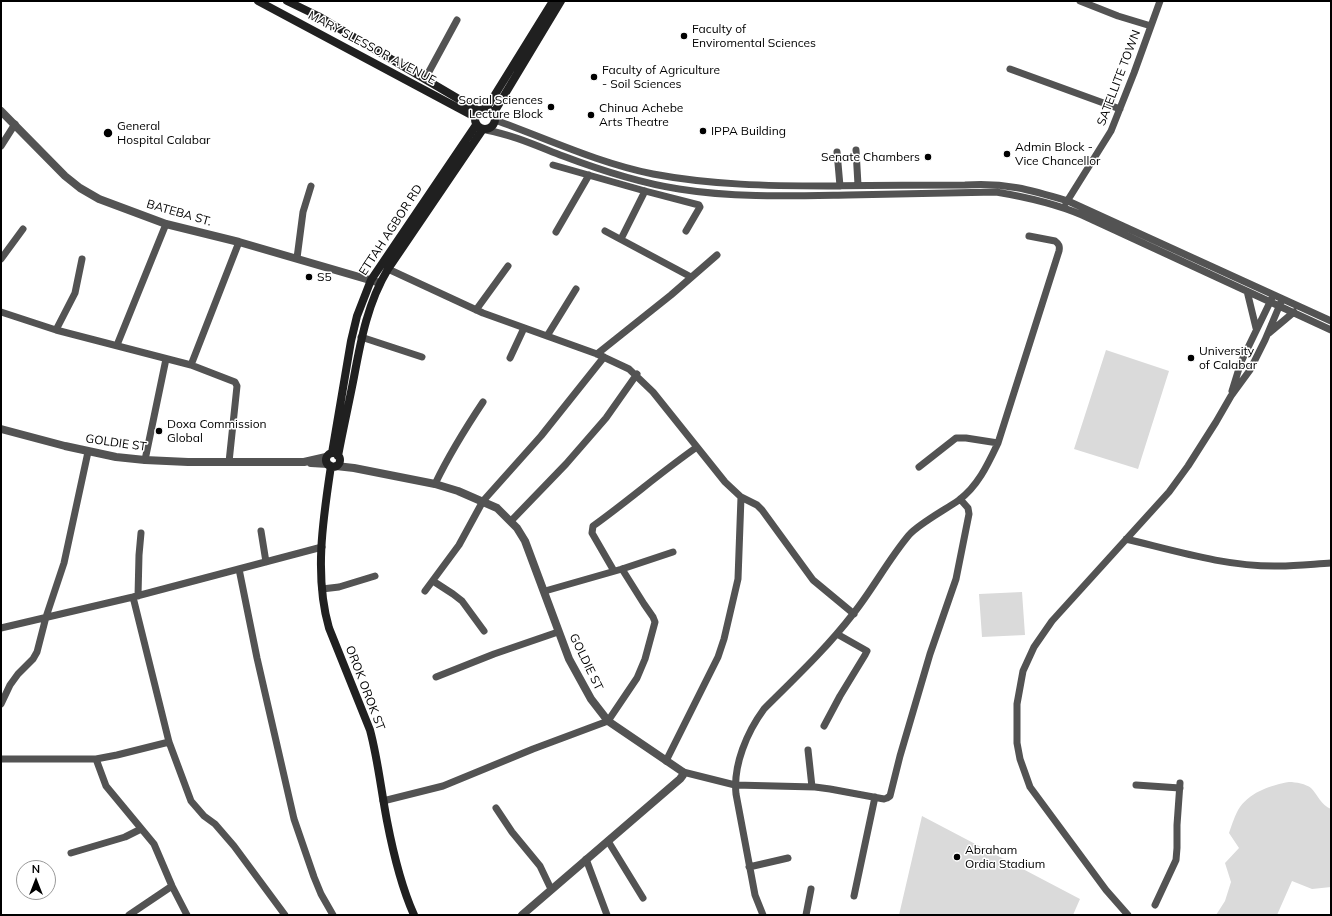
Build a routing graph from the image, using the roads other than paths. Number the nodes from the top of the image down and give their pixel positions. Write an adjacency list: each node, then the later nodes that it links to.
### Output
1 (258, 1): 14 (main road, MARY SLESSOR AVENUE)
2 (287, 1): 10 (main road, MARY SLESSOR AVENUE)
3 (553, 1): 14 (main road)
4 (561, 1): 13 (main road)
5 (1080, 1): 8 (street)
6 (1160, 1): 8 (street, SATELLITE TOWN)
7 (458, 20): 10 (street)
8 (1151, 26): 11 (street, SATELLITE TOWN)
9 (1010, 69): 11 (street)
10 (425, 79): 14 (main road, MARY SLESSOR AVENUE)
11 (1120, 109): 25 (street, SATELLITE TOWN)
12 (1, 111): 15 (street, BATEBA ST.)
13 (494, 117): 14 (main road); 14 (main road); 22 (street)
14 (481, 120): 25 (street); 39 (main road, ETTAH AGBOR RD); 41 (main road, ETTAH AGBOR RD)
15 (15, 124): 16 (street); 26 (street, BATEBA ST.)
16 (1, 146)
17 (856, 150): 23 (street)
18 (837, 152): 22 (street)
19 (553, 165): 20 (street)
20 (589, 175): 24 (street); 30 (street)
21 (311, 186): 35 (street)
22 (840, 186): 23 (street)
23 (858, 186): 25 (street)
24 (646, 191): 29 (street); 32 (street)
25 (1066, 204): 44 (street); 45 (street)
26 (166, 224): 33 (street, BATEBA ST.); 58 (street)
27 (23, 229): 36 (street)
28 (605, 231): 32 (street)
29 (686, 231)
30 (556, 232)
31 (1029, 236): 68 (street)
32 (621, 239): 40 (street)
33 (239, 242): 35 (street, BATEBA ST.); 63 (street)
34 (717, 255): 40 (street)
35 (297, 258): 41 (street, BATEBA ST.)
36 (1, 259)
37 (82, 259): 53 (street)
38 (508, 266): 47 (street)
39 (388, 269): 42 (main road, ETTAH AGBOR RD); 47 (street)
40 (691, 277): 59 (street)
41 (371, 280): 42 (street, BATEBA ST.); 72 (main road, ETTAH AGBOR RD)
42 (380, 283): 57 (main road, ETTAH AGBOR RD)
43 (576, 289): 56 (street)
44 (1247, 291): 45 (street); 52 (street)
45 (1272, 298): 46 (street); 52 (street)
46 (1281, 302): 49 (street); 50 (street); 55 (street)
47 (476, 310): 51 (street)
48 (1, 312): 53 (street)
49 (1294, 312): 54 (street); 55 (street)
50 (1331, 321)
51 (524, 328): 56 (street); 61 (street)
52 (1256, 328): 65 (street)
53 (56, 330): 58 (street)
54 (1331, 330)
55 (1267, 334): 65 (street)
56 (547, 336): 59 (street)
57 (361, 337): 60 (street); 72 (main road, ETTAH AGBOR RD)
58 (118, 345): 62 (street)
59 (601, 355): 64 (street); 78 (street)
60 (422, 357)
61 (510, 358)
62 (166, 359): 63 (street); 71 (street)
63 (191, 365): 73 (street)
64 (636, 374): 69 (street); 79 (street)
65 (1231, 396): 82 (street)
66 (483, 402): 75 (street)
67 (1, 429): 70 (street, GOLDIE ST)
68 (998, 443): 74 (street); 77 (street)
69 (698, 447): 76 (street); 89 (street)
70 (88, 452): 71 (street, GOLDIE ST); 97 (street)
71 (145, 460): 73 (street, GOLDIE ST)
72 (333, 460): 73 (street, GOLDIE ST); 75 (street, GOLDIE ST); 83 (main road, OROK OROK ST)
73 (229, 462)
74 (919, 467)
75 (435, 484): 78 (street, GOLDIE ST)
76 (741, 496): 96 (street); 110 (street)
77 (960, 499): 96 (street); 115 (street)
78 (483, 501): 79 (street, GOLDIE ST); 91 (street)
79 (511, 520): 94 (street, GOLDIE ST)
80 (261, 531): 85 (street)
81 (142, 533): 95 (street)
82 (1126, 539): 86 (street); 139 (street)
83 (322, 547): 85 (street); 92 (main road, OROK OROK ST)
84 (673, 552): 88 (street)
85 (266, 562): 87 (street)
86 (1331, 563)
87 (239, 569): 95 (street); 133 (street)
88 (622, 569): 89 (street); 104 (street)
89 (614, 571): 94 (street)
90 (375, 576): 92 (street)
91 (433, 581): 93 (street); 99 (street)
92 (322, 589): 116 (main road, OROK OROK ST)
93 (425, 591)
94 (545, 592): 100 (street, GOLDIE ST)
95 (135, 596): 97 (street); 106 (street)
96 (854, 614): 101 (street)
97 (46, 617): 98 (street); 103 (street)
98 (1, 628)
99 (484, 631)
100 (558, 632): 102 (street); 104 (street, GOLDIE ST)
101 (837, 634): 105 (street); 112 (street)
102 (436, 677)
103 (1, 704)
104 (608, 721): 110 (street, GOLDIE ST); 116 (street)
105 (824, 726)
106 (169, 742): 108 (street); 132 (street)
107 (808, 750): 114 (street)
108 (96, 759): 109 (street); 118 (street)
109 (1, 760)
110 (666, 761): 111 (street, GOLDIE ST)
111 (683, 772): 112 (street); 119 (street)
112 (735, 785): 114 (street); 123 (street)
113 (1136, 785): 129 (street)
114 (812, 787): 115 (street)
115 (874, 797): 127 (street)
116 (383, 801): 134 (main road, OROK OROK ST)
117 (496, 808): 125 (street)
118 (142, 829): 120 (street); 124 (street)
119 (608, 841): 122 (street); 128 (street)
120 (71, 853)
121 (788, 858): 123 (street)
122 (586, 859): 125 (street); 136 (street)
123 (749, 867): 137 (street)
124 (172, 886): 130 (street); 131 (street)
125 (551, 889): 135 (street)
126 (811, 889): 138 (street)
127 (854, 896)
128 (643, 898)
129 (1155, 905)
130 (184, 914)
131 (129, 915)
132 (285, 915)
133 (333, 915)
134 (414, 915)
135 (522, 915)
136 (607, 915)
137 (763, 915)
138 (806, 915)
139 (1128, 915)

